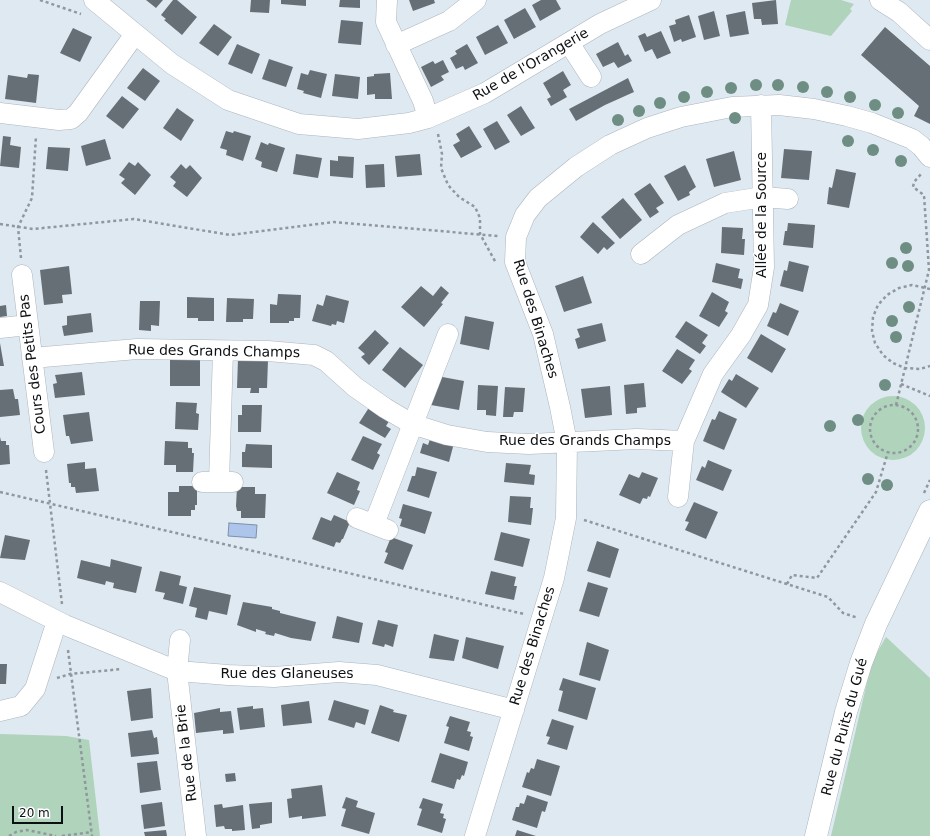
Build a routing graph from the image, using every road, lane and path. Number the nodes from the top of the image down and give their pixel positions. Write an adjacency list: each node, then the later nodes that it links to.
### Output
1 (94, 0): 7 (street, Rue de l'Orangerie)
2 (387, 0): 10 (street)
3 (476, 0): 10 (street)
4 (651, 0): 6 (street, Rue de l'Orangerie)
5 (880, 0): 8 (street)
6 (630, 4): 9 (street, Rue de l'Orangerie)
7 (135, 34): 14 (street); 15 (street, Rue de l'Orangerie)
8 (930, 40)
9 (569, 43): 11 (street); 15 (street, Rue de l'Orangerie)
10 (396, 45): 15 (street)
11 (591, 78)
12 (761, 105): 16 (street, Rue des Binaches); 17 (street, Allée de la Source); 22 (street, Rue des Binaches)
13 (0, 113): 14 (street)
14 (38, 118): 20 (path)
15 (428, 118): 21 (path)
16 (925, 167): 26 (path)
17 (763, 197): 18 (street); 23 (street); 39 (street, Allée de la Source)
18 (788, 199)
19 (0, 224): 20 (path)
20 (18, 227): 21 (path); 25 (path)
21 (480, 234): 22 (path); 24 (path)
22 (516, 237): 40 (street, Rue des Binaches)
23 (641, 254)
24 (498, 267)
25 (22, 275): 28 (street, Cours des Petits Pas)
26 (925, 286): 27 (path); 34 (path); 34 (path)
27 (930, 289)
28 (28, 325): 29 (street); 32 (street, Cours des Petits Pas)
29 (0, 328)
30 (448, 334): 38 (street)
31 (223, 351): 32 (street, Rue des Grands Champs); 38 (street, Rue des Grands Champs); 43 (street)
32 (32, 358): 41 (street, Cours des Petits Pas)
33 (930, 366): 34 (path)
34 (905, 368): 35 (path)
35 (901, 384): 36 (path); 37 (path)
36 (930, 396)
37 (896, 405): 42 (path); 42 (path)
38 (412, 424): 40 (street, Rue des Grands Champs); 49 (street)
39 (684, 441): 40 (street, Rue des Grands Champs); 45 (street, Allée de la Source)
40 (567, 443): 48 (street, Rue des Binaches)
41 (44, 452): 46 (path)
42 (888, 452): 50 (path)
43 (218, 482)
44 (0, 492): 46 (path)
45 (678, 497)
46 (50, 504): 52 (path); 54 (path)
47 (930, 511): 68 (main road, Rue du Puits du Gué)
48 (566, 518): 50 (path); 52 (street, Rue des Binaches)
49 (373, 524)
50 (787, 584): 53 (path)
51 (0, 592): 54 (street, Rue des Glaneuses)
52 (542, 618): 60 (street, Rue des Binaches)
53 (864, 620)
54 (61, 623): 57 (street); 58 (street, Rue des Glaneuses); 59 (path)
55 (180, 640): 58 (street, Rue de la Brie)
56 (124, 669): 59 (path)
57 (41, 670): 59 (path); 61 (street)
58 (177, 671): 60 (street, Rue des Glaneuses); 66 (street, Rue de la Brie)
59 (70, 674): 62 (path)
60 (514, 710): 67 (street, Rue des Binaches)
61 (0, 711)
62 (92, 834): 65 (path)
63 (9, 836): 64 (path)
64 (56, 836)
65 (62, 836)
66 (196, 836)
67 (475, 836)
68 (816, 836)

